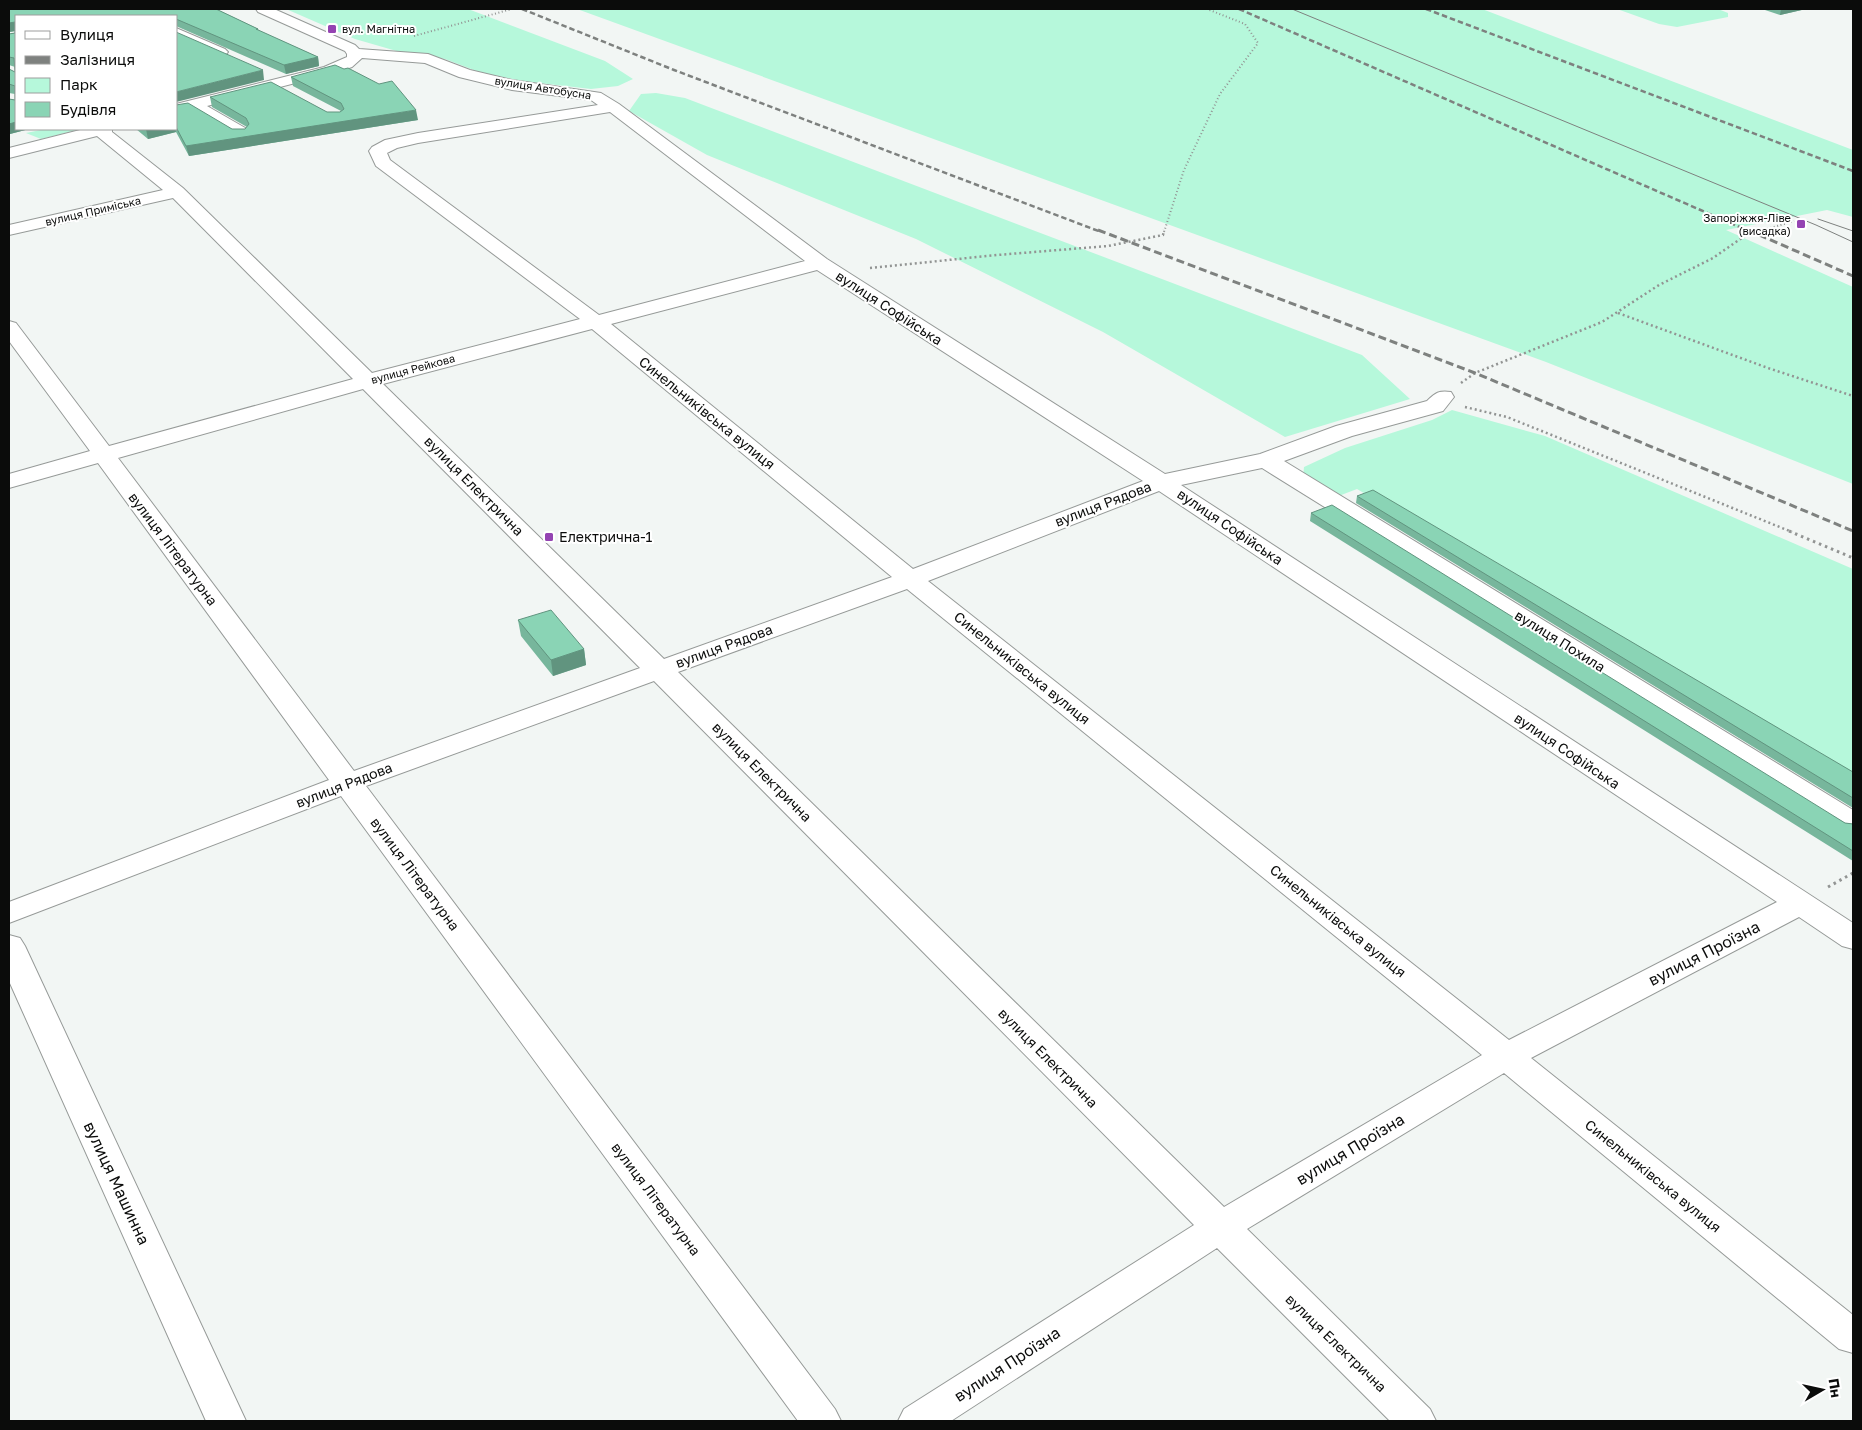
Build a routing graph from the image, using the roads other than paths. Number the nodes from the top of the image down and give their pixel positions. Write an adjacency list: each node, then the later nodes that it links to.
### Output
1 (263, 9): 3 (street, вулиця Автобусна)
2 (179, 35): 4 (street)
3 (355, 56): 6 (street); 8 (street, вулиця Автобусна)
4 (237, 59)
5 (262, 70): 6 (street)
6 (285, 87): 7 (street)
7 (193, 105): 9 (street); 13 (street)
8 (613, 107): 18 (street, вулиця Софійська); 19 (street, Синельниківська вулиця)
9 (178, 109)
10 (100, 130): 14 (street)
11 (104, 130): 16 (street, вулиця Електрична)
12 (19, 133): 14 (street)
13 (242, 133)
14 (39, 145): 15 (street)
15 (9, 154)
16 (177, 192): 17 (street, вулиця Приміська); 21 (street, вулиця Електрична)
17 (9, 230)
18 (826, 267): 19 (street, вулиця Рейкова); 26 (street, вулиця Софійська)
19 (595, 321): 21 (street, вулиця Рейкова); 27 (street, Синельниківська вулиця)
20 (9, 327): 23 (street, вулиця Літературна)
21 (368, 381): 23 (street, вулиця Рейкова); 28 (street, вулиця Електрична)
22 (1439, 401): 24 (street, вулиця Рядова)
23 (103, 455): 25 (street, вулиця Рейкова); 29 (street, вулиця Літературна)
24 (1266, 460): 26 (street, вулиця Рядова); 30 (street, вулиця Похила)
25 (9, 481)
26 (1161, 482): 27 (street, вулиця Рядова); 31 (street, вулиця Софійська)
27 (910, 579): 28 (street, вулиця Рядова); 35 (street, Синельниківська вулиця)
28 (659, 670): 29 (street, вулиця Рядова); 36 (street, вулиця Електрична)
29 (348, 783): 32 (street, вулиця Рядова); 39 (street, вулиця Літературна)
30 (1853, 823)
31 (1799, 904): 33 (street, вулиця Софійська); 35 (street, вулиця Проїзна)
32 (9, 913)
33 (1853, 938)
34 (9, 946): 38 (street, вулиця Машинна)
35 (1506, 1056): 36 (street, вулиця Проїзна); 37 (street, Синельниківська вулиця)
36 (1219, 1228): 40 (street, вулиця Проїзна); 41 (street, вулиця Електрична)
37 (1853, 1337)
38 (226, 1421)
39 (821, 1421)
40 (918, 1421)
41 (1416, 1421)

